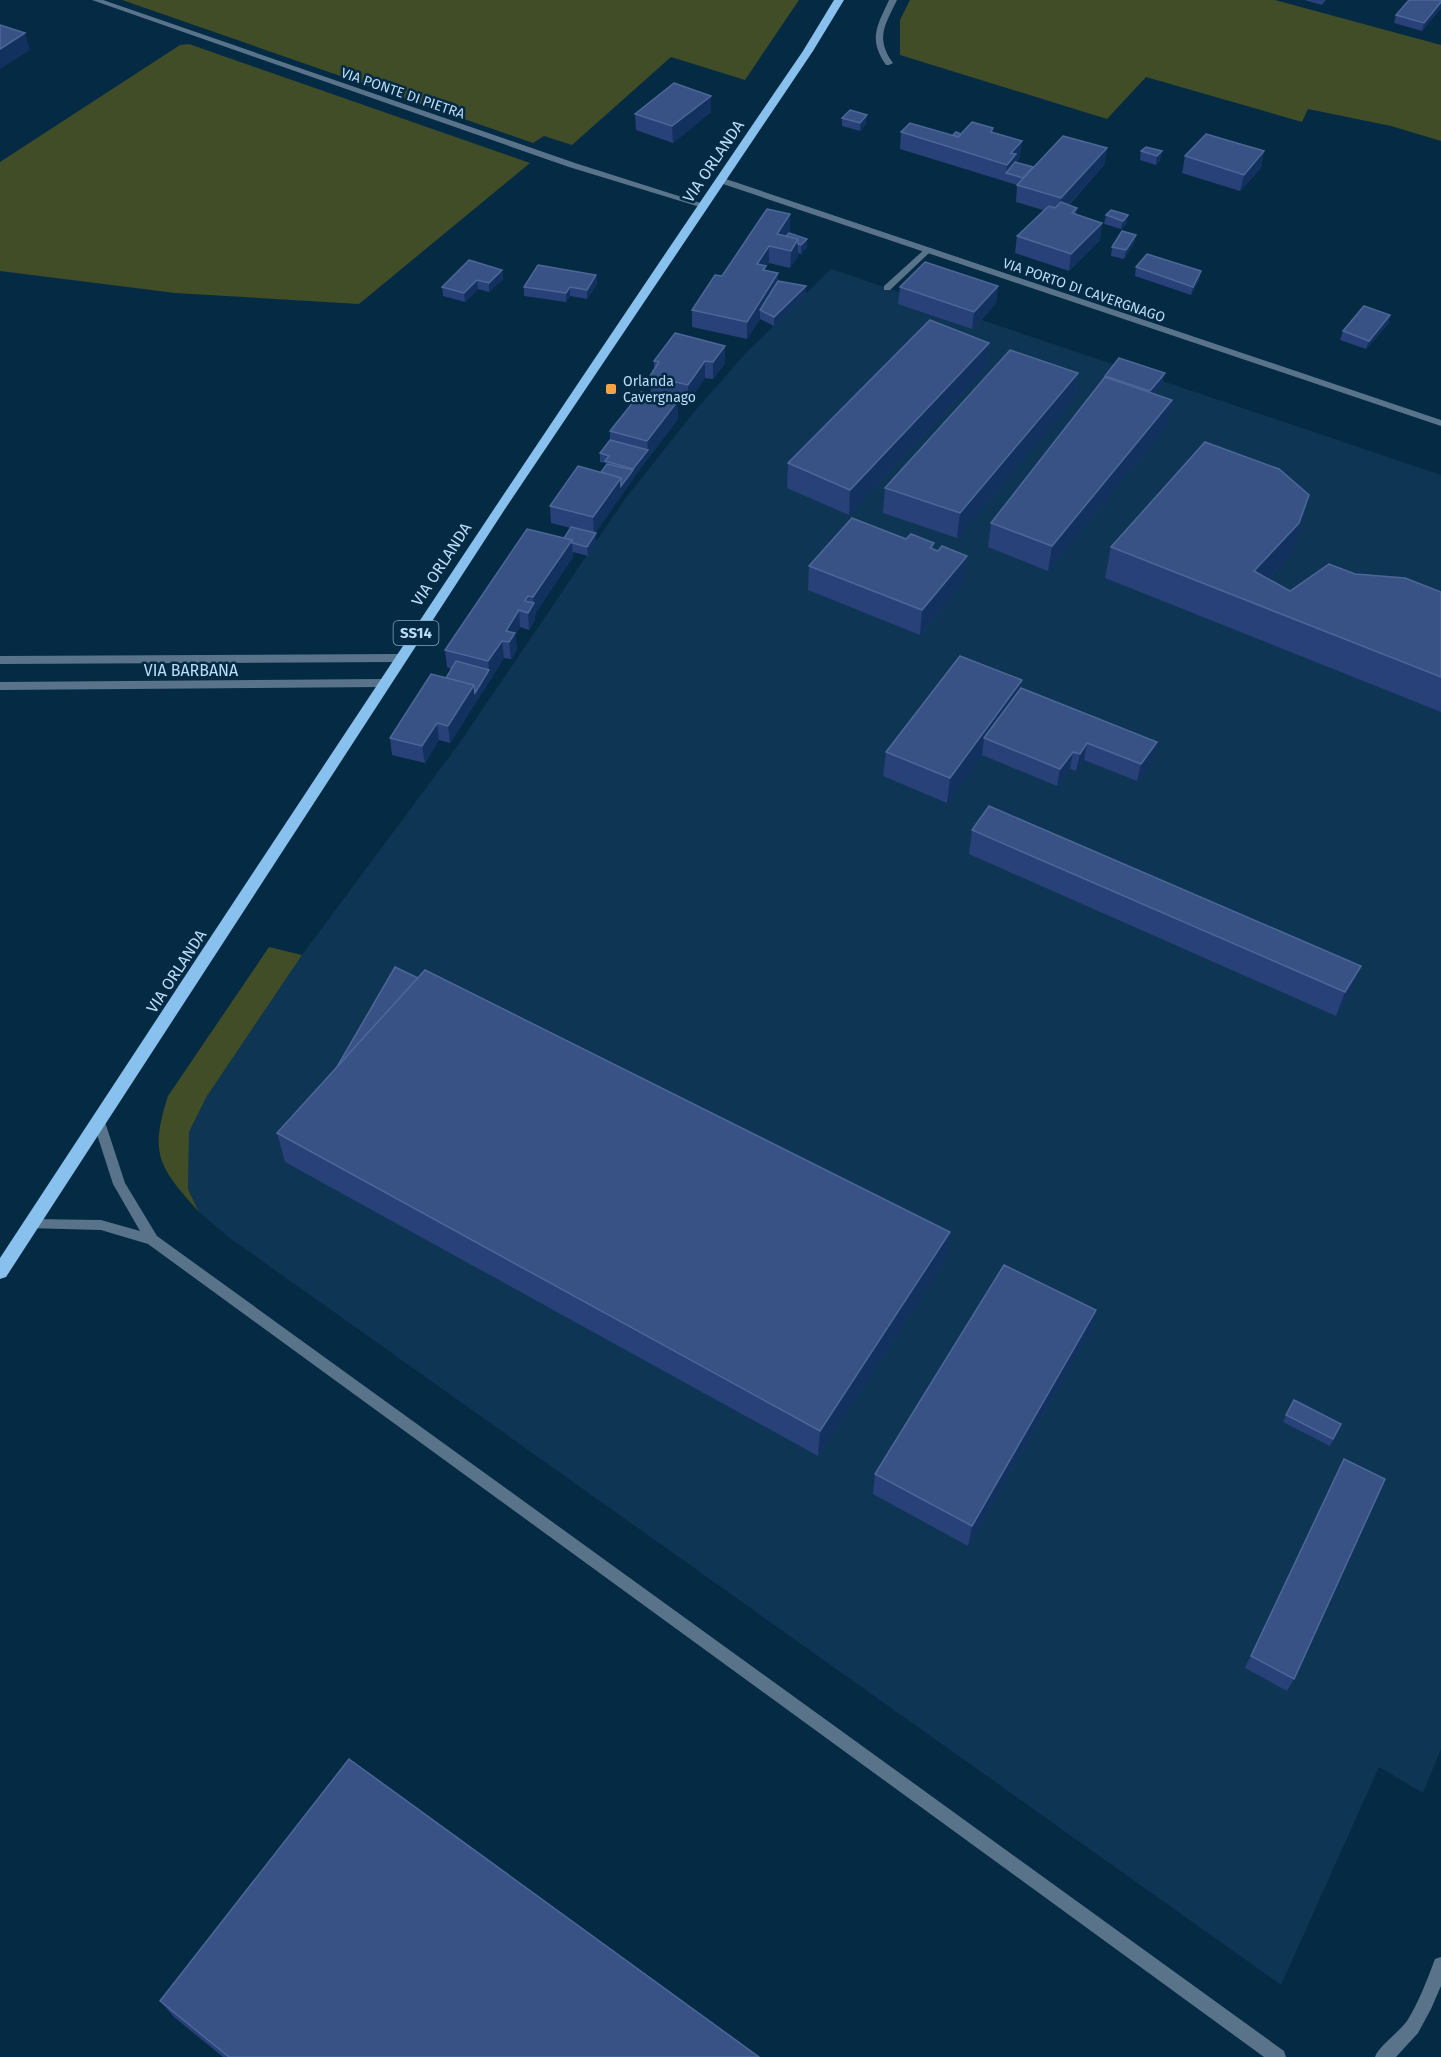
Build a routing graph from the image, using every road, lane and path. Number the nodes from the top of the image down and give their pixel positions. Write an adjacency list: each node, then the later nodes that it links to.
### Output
1 (96, 0): 6 (street, VIA PONTE DI PIETRA)
2 (839, 0): 5 (main road, VIA ORLANDA / SS14)
3 (893, 0): 4 (street)
4 (889, 63)
5 (720, 180): 6 (main road, VIA ORLANDA / SS14); 7 (street, VIA PORTO DI CAVERGNAGO)
6 (703, 205): 10 (main road, VIA ORLANDA / SS14)
7 (926, 251): 8 (street); 9 (street, VIA PORTO DI CAVERGNAGO)
8 (887, 288)
9 (1441, 423)
10 (399, 657): 11 (street); 12 (main road, VIA ORLANDA / SS14)
11 (0, 660)
12 (382, 683): 13 (street, VIA BARBANA); 14 (main road, VIA ORLANDA / SS14)
13 (0, 686)
14 (99, 1122): 15 (main road, VIA ORLANDA / SS14); 16 (street)
15 (32, 1224): 16 (street); 17 (main road, VIA ORLANDA / SS14)
16 (152, 1240): 19 (street)
17 (0, 1272)
18 (1441, 1965): 20 (street)
19 (1278, 2057)
20 (1383, 2057)

